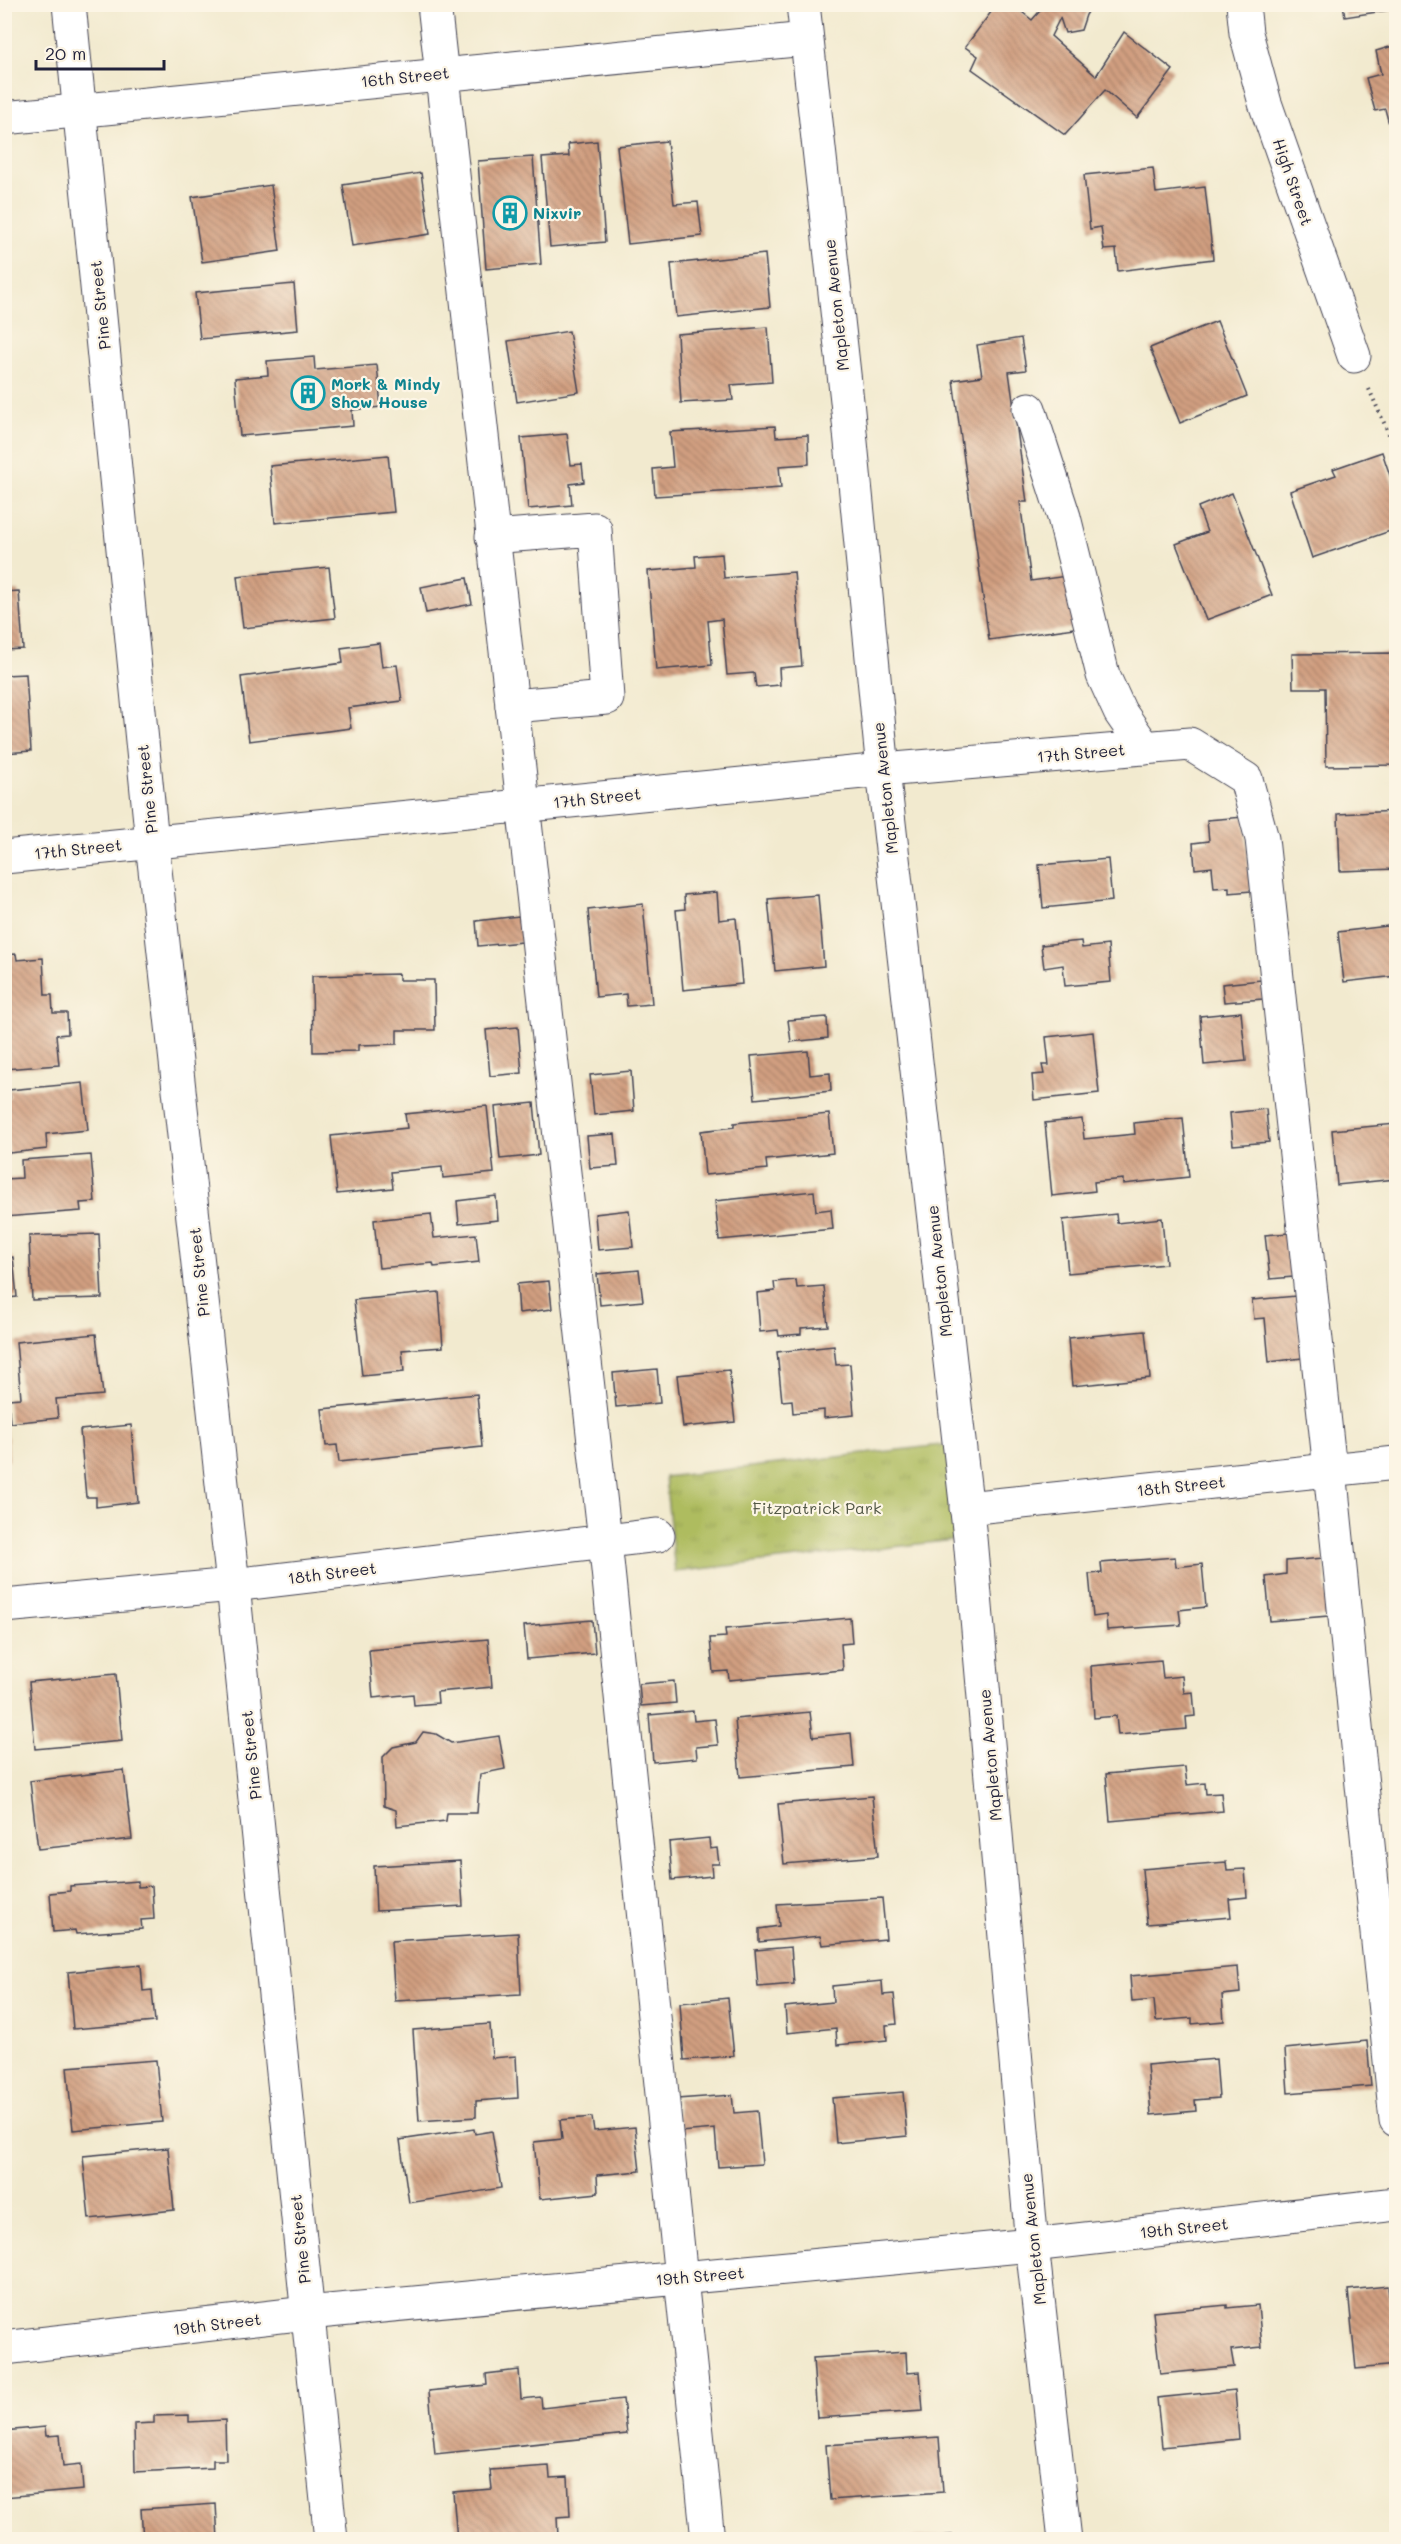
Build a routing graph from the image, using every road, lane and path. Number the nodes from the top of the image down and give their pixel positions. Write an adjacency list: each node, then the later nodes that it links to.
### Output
1 (69, 4): 7 (street, Pine Street)
2 (434, 4): 6 (street)
3 (803, 4): 5 (street, Mapleton Avenue)
4 (1243, 4): 9 (street, High Street)
5 (806, 39): 6 (street, 16th Street); 15 (street, Mapleton Avenue)
6 (441, 74): 7 (street, 16th Street); 12 (street)
7 (81, 110): 8 (street, 16th Street); 17 (street, Pine Street)
8 (4, 118)
9 (1354, 356): 11 (path)
10 (1029, 409): 14 (street)
11 (1396, 450)
12 (492, 537): 13 (street); 13 (street)
13 (512, 706): 16 (street)
14 (1145, 748): 15 (street, 17th Street); 20 (street, 17th Street)
15 (883, 770): 16 (street, 17th Street); 21 (street, Mapleton Avenue)
16 (523, 805): 17 (street, 17th Street); 23 (street)
17 (152, 842): 18 (street, 17th Street); 24 (street, Pine Street)
18 (4, 857)
19 (1396, 1463): 20 (street, 18th Street)
20 (1330, 1470): 21 (street, 18th Street); 26 (street)
21 (966, 1508): 28 (street, Mapleton Avenue)
22 (658, 1535): 23 (street, 18th Street)
23 (605, 1541): 24 (street, 18th Street); 29 (street)
24 (233, 1585): 25 (street, 18th Street); 30 (street, Pine Street)
25 (4, 1606)
26 (1396, 2120)
27 (1396, 2204): 28 (street, 19th Street)
28 (1032, 2244): 29 (street, 19th Street); 34 (street, Mapleton Avenue)
29 (680, 2278): 30 (street, 19th Street); 33 (street)
30 (307, 2313): 31 (street, 19th Street); 32 (street, Pine Street)
31 (4, 2348)
32 (331, 2540)
33 (708, 2540)
34 (1065, 2540)

